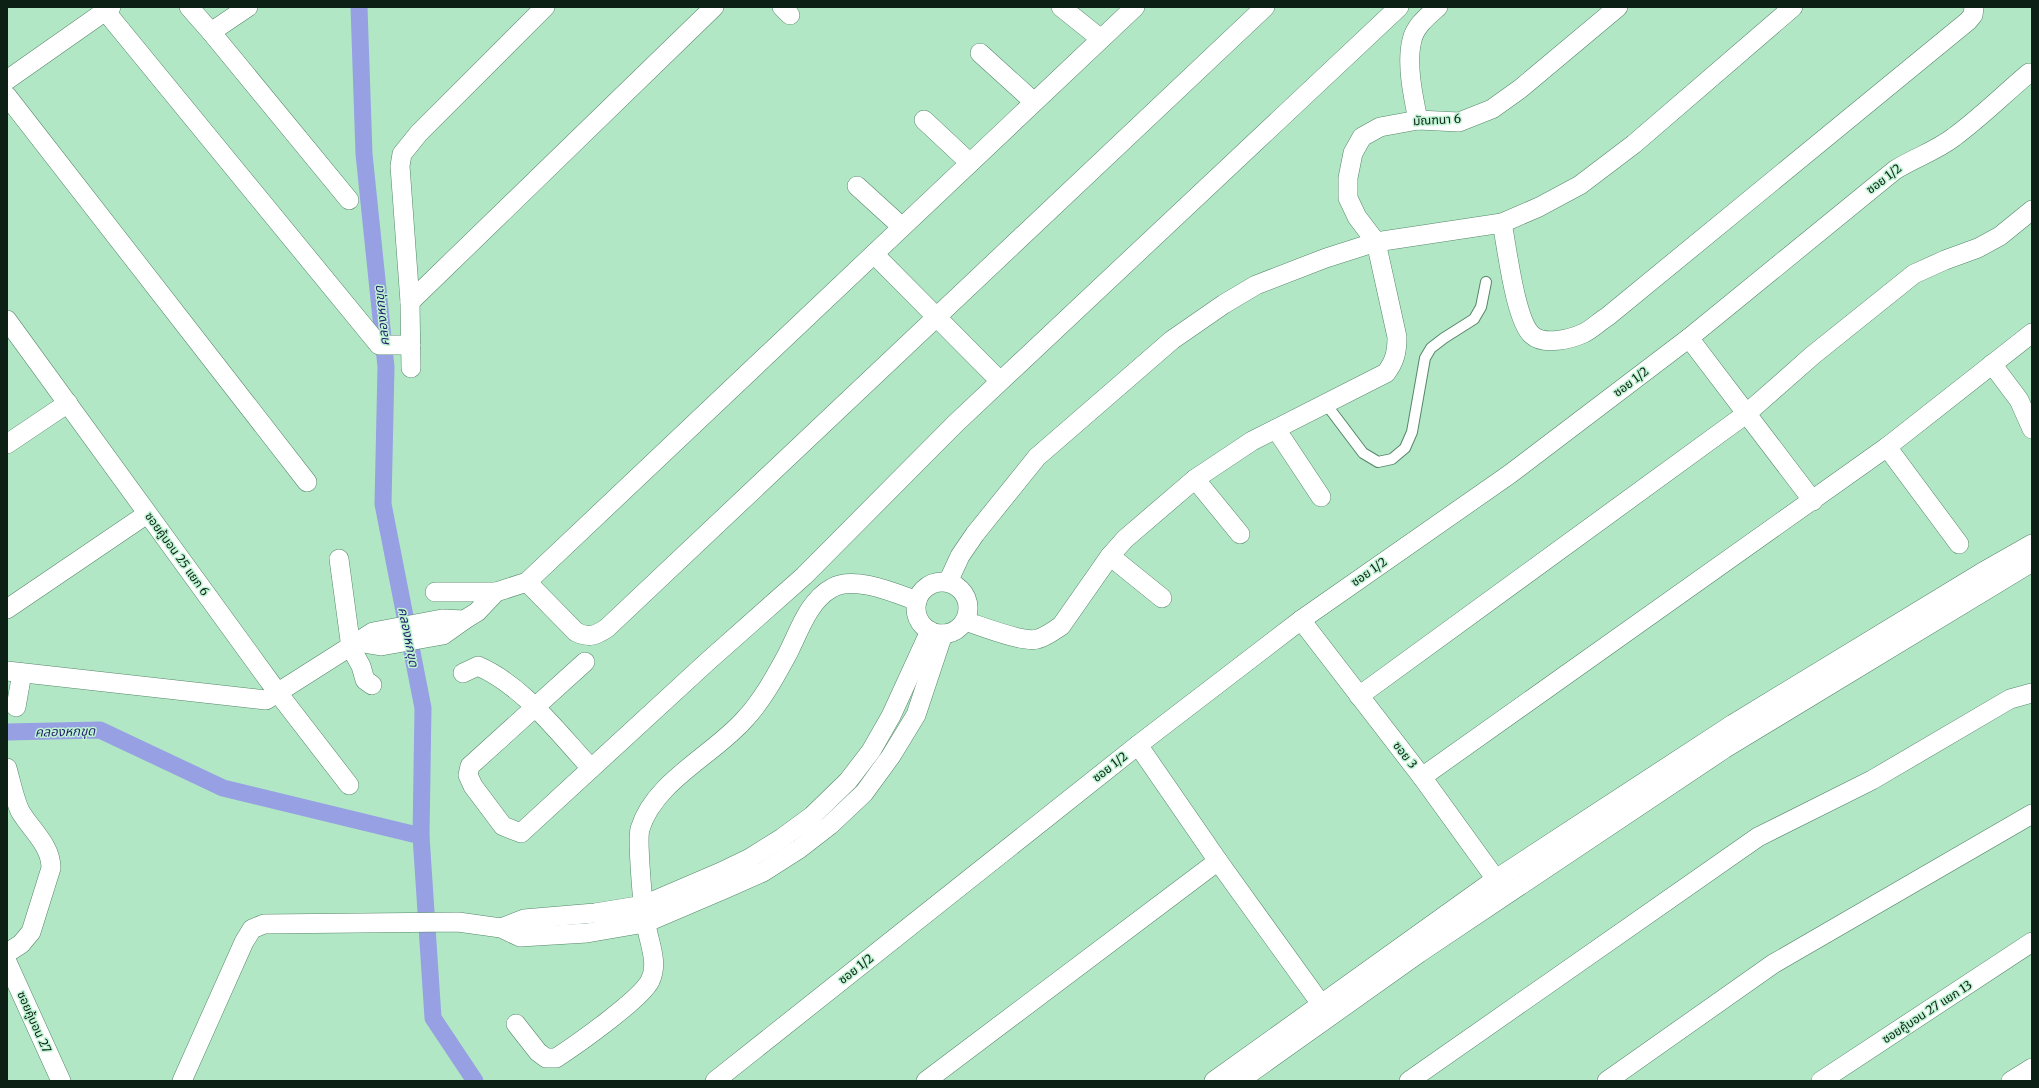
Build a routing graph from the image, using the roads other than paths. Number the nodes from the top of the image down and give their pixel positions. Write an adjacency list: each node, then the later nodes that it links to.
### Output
1 (189, 7): 14 (street)
2 (248, 7): 14 (street)
3 (545, 7): 32 (street)
4 (714, 7): 32 (street)
5 (1061, 7): 15 (street)
6 (1135, 7): 15 (street)
7 (1265, 7): 33 (street)
8 (1399, 7): 40 (street)
9 (1438, 7): 22 (street)
10 (1618, 7): 22 (street, มัณฑนา 6)
11 (1793, 7): 27 (street)
12 (1974, 7): 27 (street)
13 (106, 8): 18 (street); 37 (street)
14 (211, 32): 25 (street)
15 (1100, 39): 20 (street)
16 (980, 53): 20 (street)
17 (2029, 73): 36 (street, ซอย 1/2)
18 (7, 80)
19 (7, 96): 49 (street)
20 (1034, 102): 23 (street)
21 (924, 120): 23 (street)
22 (1418, 120): 29 (street, มัณฑนา 6)
23 (970, 163): 28 (street)
24 (857, 186): 28 (street)
25 (349, 200)
26 (2032, 210): 43 (street)
27 (1502, 224): 29 (street)
28 (902, 227): 30 (street)
29 (1376, 242): 42 (street); 60 (street)
30 (874, 254): 33 (street); 59 (street)
31 (1486, 282): 42 (lane)
32 (410, 302): 37 (street)
33 (937, 317): 40 (street); 59 (street)
34 (7, 320): 41 (street, ซอยคู้บอน 25 แยก 6)
35 (2032, 333): 38 (street)
36 (1689, 338): 43 (street); 66 (street, ซอย 1/2)
37 (405, 345): 39 (street)
38 (1992, 364): 45 (street); 47 (street)
39 (411, 368)
40 (1000, 381): 81 (street)
41 (68, 403): 46 (street); 52 (street, ซอยคู้บอน 25 แยก 6)
42 (1326, 404): 44 (street)
43 (1746, 414): 51 (street); 76 (street)
44 (1276, 429): 48 (street); 50 (street)
45 (2032, 429)
46 (7, 444)
47 (1887, 446): 51 (street); 54 (street)
48 (1195, 479): 53 (street); 56 (street)
49 (307, 482)
50 (1321, 497)
51 (1813, 501): 83 (street)
52 (148, 514): 65 (street); 74 (street, ซอยคู้บอน 25 แยก 6)
53 (1240, 534)
54 (1959, 544)
55 (2032, 544): 90 (street)
56 (1110, 556): 63 (street); 67 (street)
57 (339, 559): 69 (street)
58 (2032, 562): 90 (street)
59 (527, 582): 62 (street)
60 (948, 582): 64 (street); 67 (street)
61 (435, 592): 62 (street)
62 (496, 592): 69 (street)
63 (1162, 598)
64 (917, 601): 68 (street); 91 (street)
65 (7, 609)
66 (1301, 620): 76 (street, ซอย 3); 79 (street, ซอย 1/2)
67 (965, 621): 68 (street)
68 (936, 633): 82 (street); 84 (street)
69 (354, 645): 73 (street); 74 (street)
70 (584, 662): 78 (street)
71 (14, 672): 74 (street); 77 (street)
72 (463, 673): 78 (street)
73 (372, 685)
74 (278, 693): 85 (street, ซอยคู้บอน 25 แยก 6)
75 (2032, 693): 104 (street)
76 (1359, 696): 83 (street, ซอย 3)
77 (16, 708)
78 (535, 708): 81 (street); 81 (street)
79 (1138, 745): 88 (street); 100 (street, ซอย 1/2)
80 (7, 768): 93 (street)
81 (591, 768)
82 (855, 772): 84 (street); 87 (street)
83 (1422, 777): 90 (street, ซอย 3)
84 (871, 784): 89 (street)
85 (349, 785)
86 (2032, 814): 105 (street)
87 (764, 849): 89 (street); 91 (street)
88 (1218, 861): 95 (street); 101 (street)
89 (773, 865): 91 (street)
90 (1501, 886): 95 (street)
91 (644, 914): 96 (street); 99 (street)
92 (2032, 942): 106 (street, ซอยคู้บอน 27 แยก 13)
93 (7, 953)
94 (7, 962): 98 (street, ซอยคู้บอน 27)
95 (1326, 1010): 102 (street); 103 (street)
96 (516, 1024)
97 (2032, 1068): 107 (street)
98 (56, 1077)
99 (182, 1081)
100 (715, 1081)
101 (926, 1081)
102 (1214, 1081)
103 (1239, 1081)
104 (1409, 1081)
105 (1607, 1081)
106 (1821, 1081)
107 (2011, 1081)

